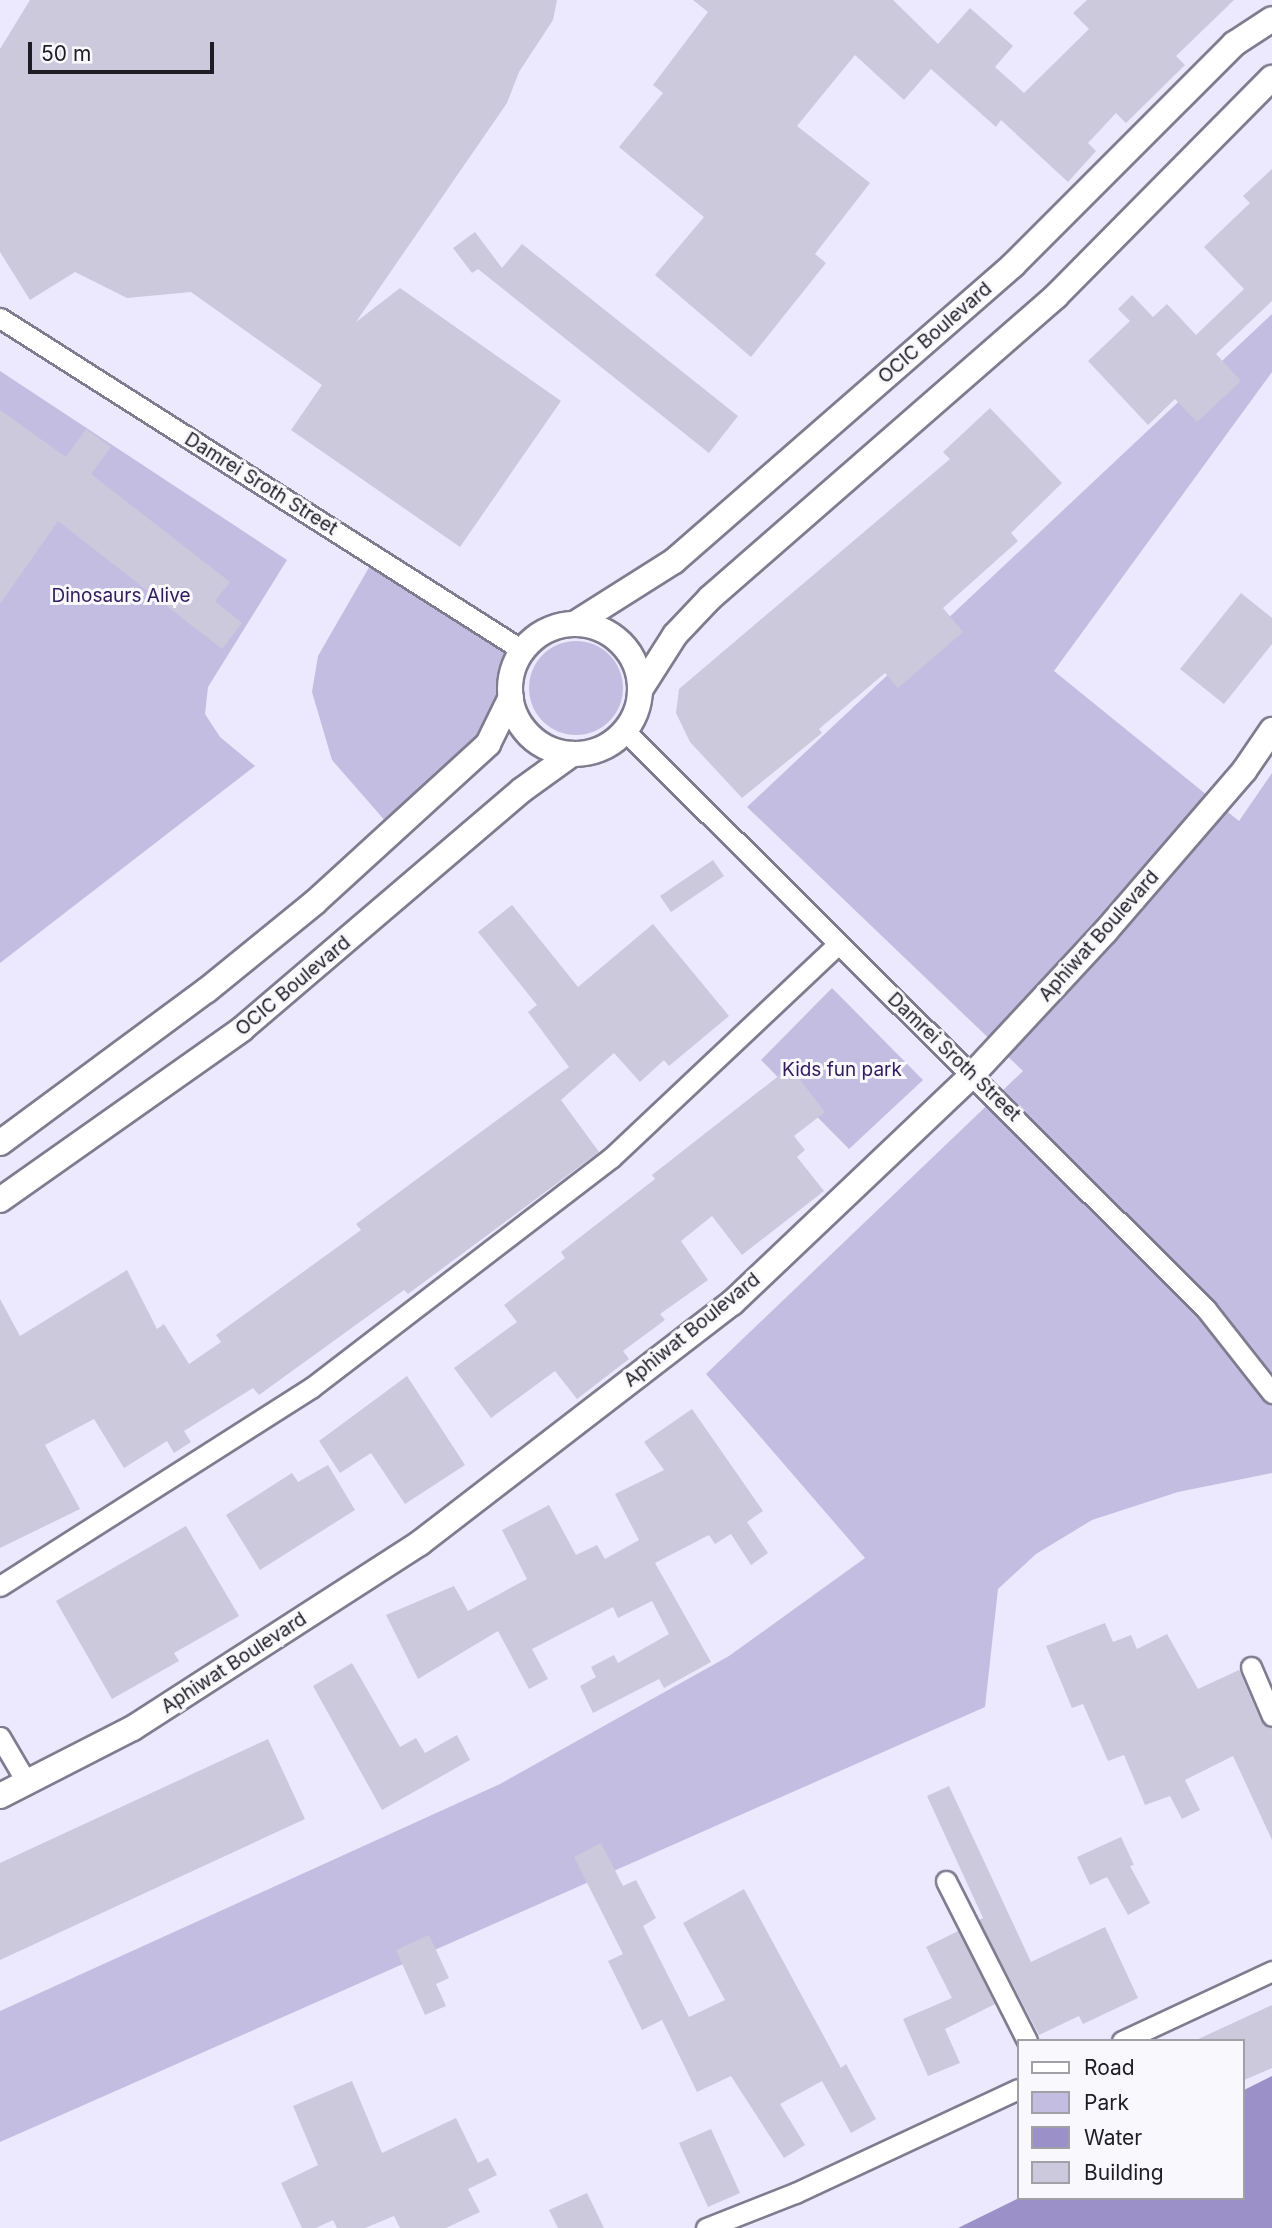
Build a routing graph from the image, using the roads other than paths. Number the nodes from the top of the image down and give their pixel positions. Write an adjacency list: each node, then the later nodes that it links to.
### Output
1 (1272, 19): 4 (street, OCIC Boulevard)
2 (1272, 78): 6 (street)
3 (0, 318): 5 (street, Damrei Sroth Street)
4 (576, 623): 5 (street); 6 (street)
5 (522, 650): 7 (street)
6 (640, 690): 9 (street)
7 (511, 697): 10 (street); 13 (street)
8 (1272, 730): 12 (street, Aphiwat Boulevard)
9 (625, 731): 10 (street); 11 (street, Damrei Sroth Street)
10 (572, 754): 14 (street, OCIC Boulevard)
11 (838, 944): 12 (street, Damrei Sroth Street); 16 (street)
12 (973, 1073): 15 (street, Damrei Sroth Street); 20 (street, Aphiwat Boulevard)
13 (0, 1143)
14 (0, 1200)
15 (1272, 1393)
16 (0, 1586)
17 (1251, 1667): 18 (street)
18 (1272, 1716)
19 (0, 1737): 20 (street)
20 (27, 1783): 21 (street, Aphiwat Boulevard)
21 (0, 1796)
22 (946, 1881): 24 (street)
23 (1272, 1971): 25 (street)
24 (1026, 2039)
25 (1126, 2039)
26 (1016, 2090): 27 (street)
27 (706, 2228)

